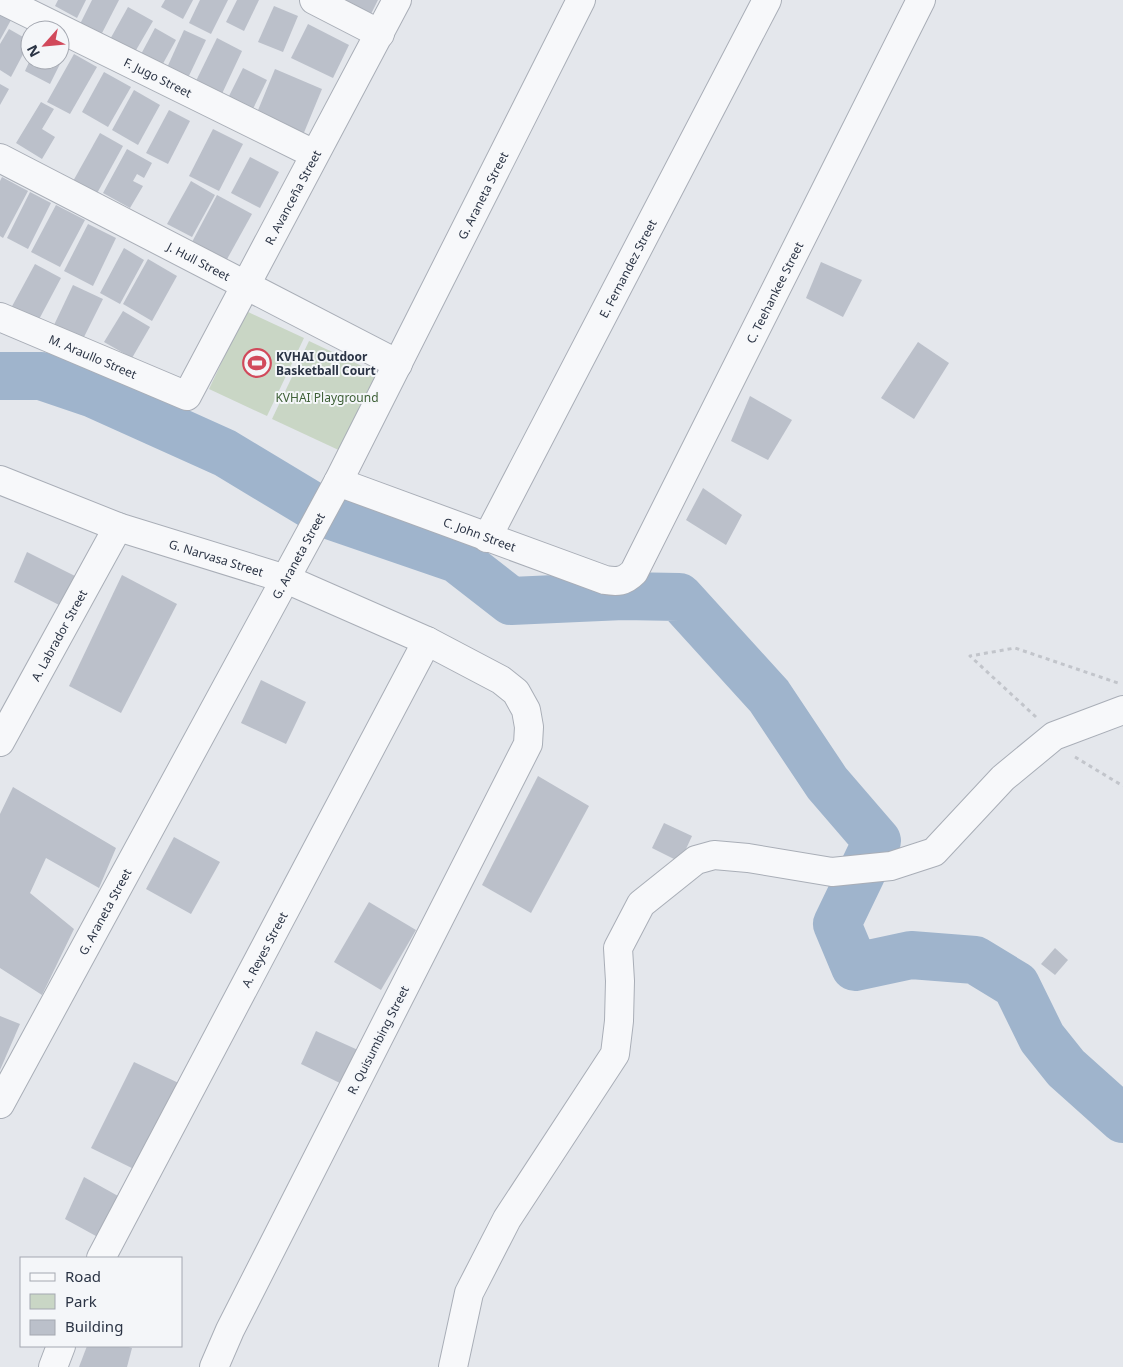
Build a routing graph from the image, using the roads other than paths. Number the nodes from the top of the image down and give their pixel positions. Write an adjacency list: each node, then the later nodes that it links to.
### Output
1 (2, 0): 8 (street, F. Jugo Street)
2 (314, 0): 7 (street)
3 (397, 0): 7 (street, R. Avanceña Street)
4 (581, 0): 12 (street, G. Araneta Street)
5 (767, 0): 17 (street, E. Fernandez Street)
6 (921, 0): 19 (street, C. Teehankee Street)
7 (380, 34): 8 (street, R. Avanceña Street)
8 (314, 154): 10 (street, R. Avanceña Street)
9 (0, 158): 10 (street, J. Hull Street)
10 (245, 286): 12 (street, J. Hull Street); 13 (street, R. Avanceña Street)
11 (0, 318): 13 (street, M. Araullo Street)
12 (398, 364): 15 (street, G. Araneta Street)
13 (187, 396)
14 (0, 480): 16 (street, G. Narvasa Street)
15 (338, 482): 17 (street, C. John Street); 18 (street, G. Araneta Street)
16 (118, 527): 18 (street, G. Narvasa Street); 23 (street, A. Labrador Street)
17 (487, 538): 19 (street, C. John Street)
18 (286, 579): 20 (street, G. Narvasa Street); 24 (street, G. Araneta Street)
19 (622, 581)
20 (427, 642): 21 (street, G. Narvasa Street); 25 (street, A. Reyes Street)
21 (526, 710): 28 (street, R. Quisumbing Street)
22 (1123, 710): 29 (street)
23 (0, 742)
24 (0, 1104)
25 (102, 1257)
26 (61, 1347): 27 (street)
27 (53, 1367)
28 (214, 1367)
29 (453, 1367)

